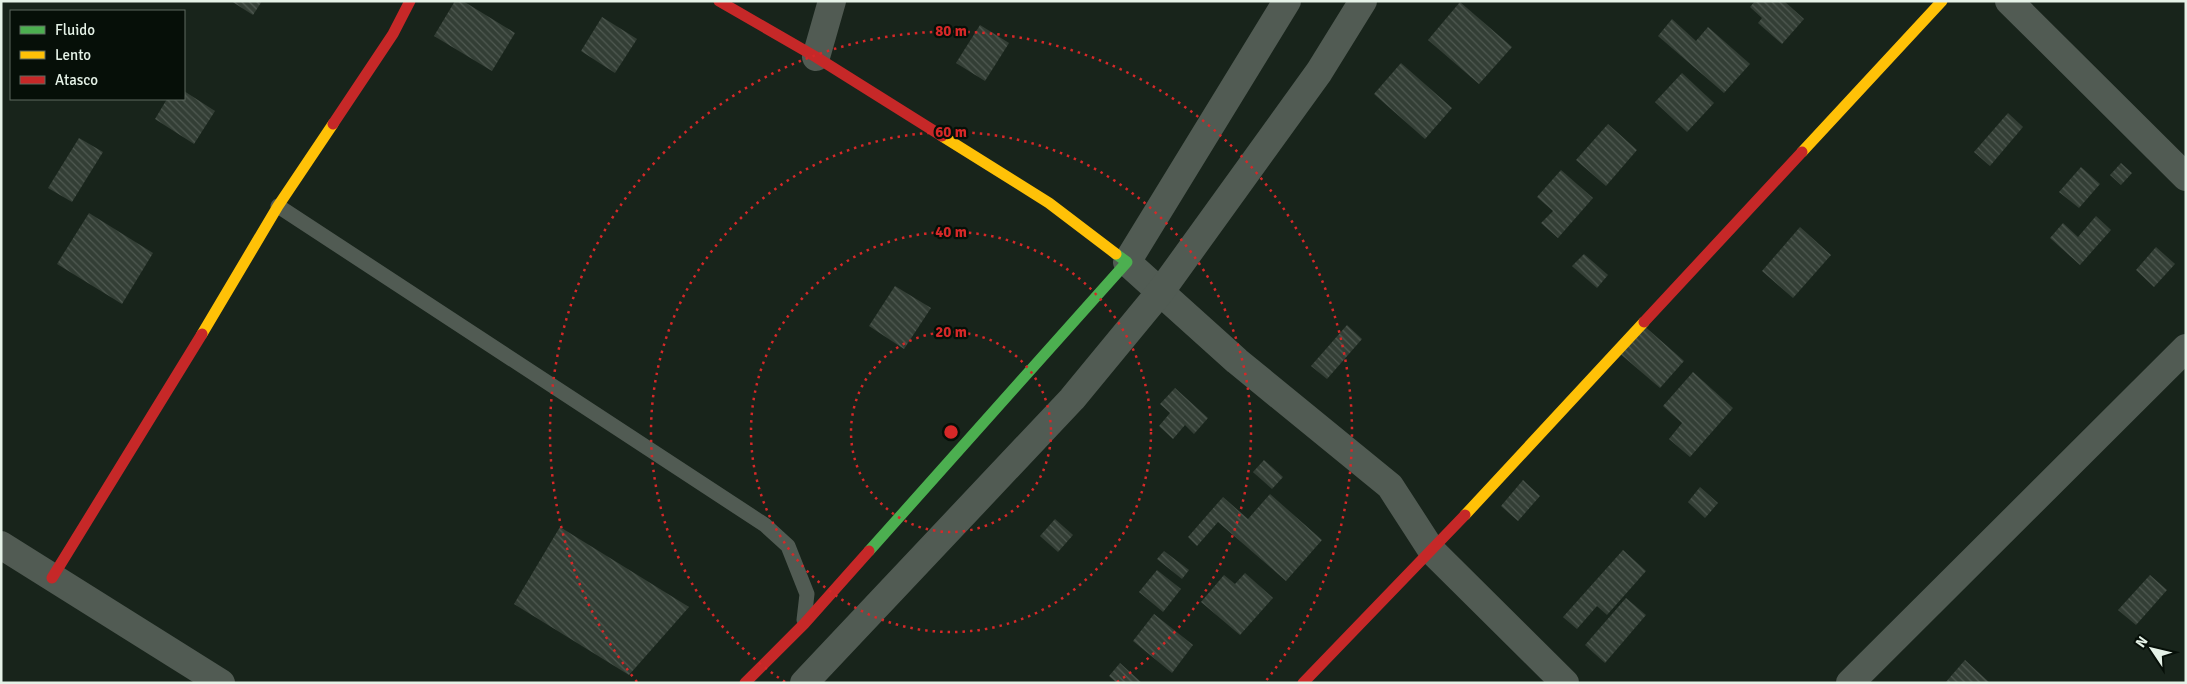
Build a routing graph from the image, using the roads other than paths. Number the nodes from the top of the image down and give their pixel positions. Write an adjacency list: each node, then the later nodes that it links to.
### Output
1 (410, 1): 10 (street)
2 (719, 1): 8 (street)
3 (832, 1): 8 (street)
4 (1287, 1): 11 (street)
5 (1363, 1): 12 (street)
6 (1942, 1): 15 (street)
7 (2009, 1): 9 (street)
8 (816, 57): 11 (street)
9 (2186, 177)
10 (278, 206): 16 (street); 17 (lane)
11 (1127, 262): 12 (street); 17 (street)
12 (1161, 290): 15 (street); 20 (street)
13 (2186, 348): 23 (street)
14 (1, 546): 16 (street)
15 (1432, 551): 21 (street); 22 (street)
16 (52, 578): 18 (street)
17 (804, 624): 19 (street)
18 (221, 683)
19 (745, 683)
20 (804, 683)
21 (1303, 683)
22 (1565, 683)
23 (1850, 683)

